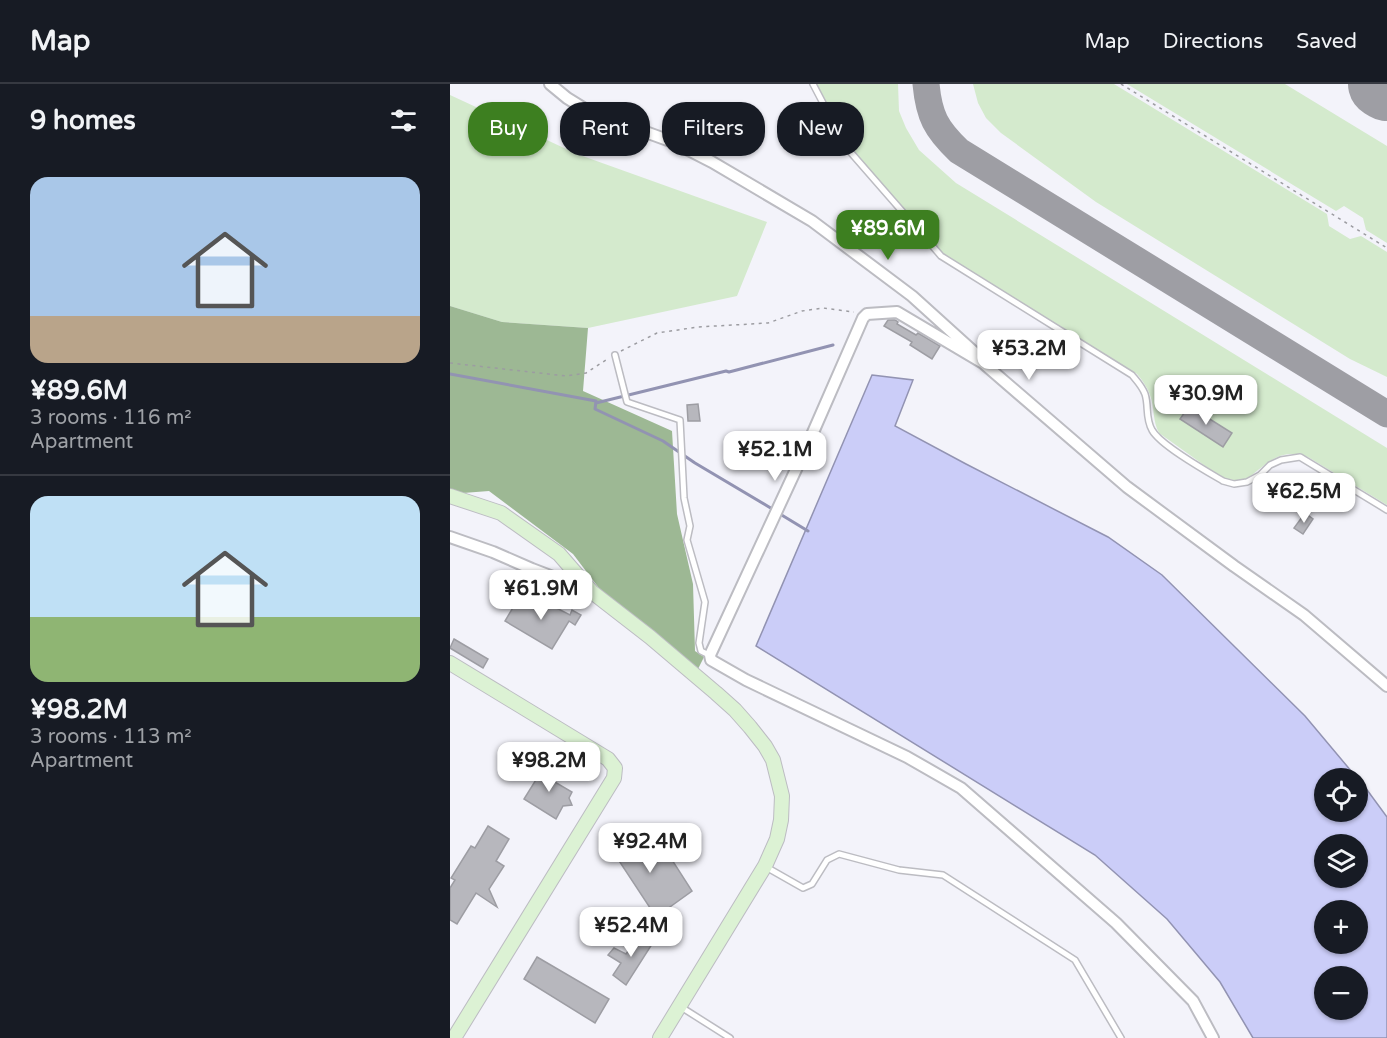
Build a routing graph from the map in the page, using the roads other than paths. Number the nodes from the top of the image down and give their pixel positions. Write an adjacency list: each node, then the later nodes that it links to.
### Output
1 (550, 84): 4 (street)
2 (813, 84): 6 (lane)
3 (615, 355): 9 (lane)
4 (1127, 487): 9 (street); 11 (street)
5 (450, 496): 8 (street)
6 (1387, 510)
7 (450, 537): 8 (street)
8 (592, 592): 12 (street)
9 (710, 655): 18 (street)
10 (450, 663): 14 (street)
11 (1387, 686)
12 (765, 866): 13 (street); 17 (lane)
13 (679, 1006): 15 (street); 16 (lane)
14 (454, 1038)
15 (660, 1038)
16 (730, 1038)
17 (1121, 1038)
18 (1214, 1038)

